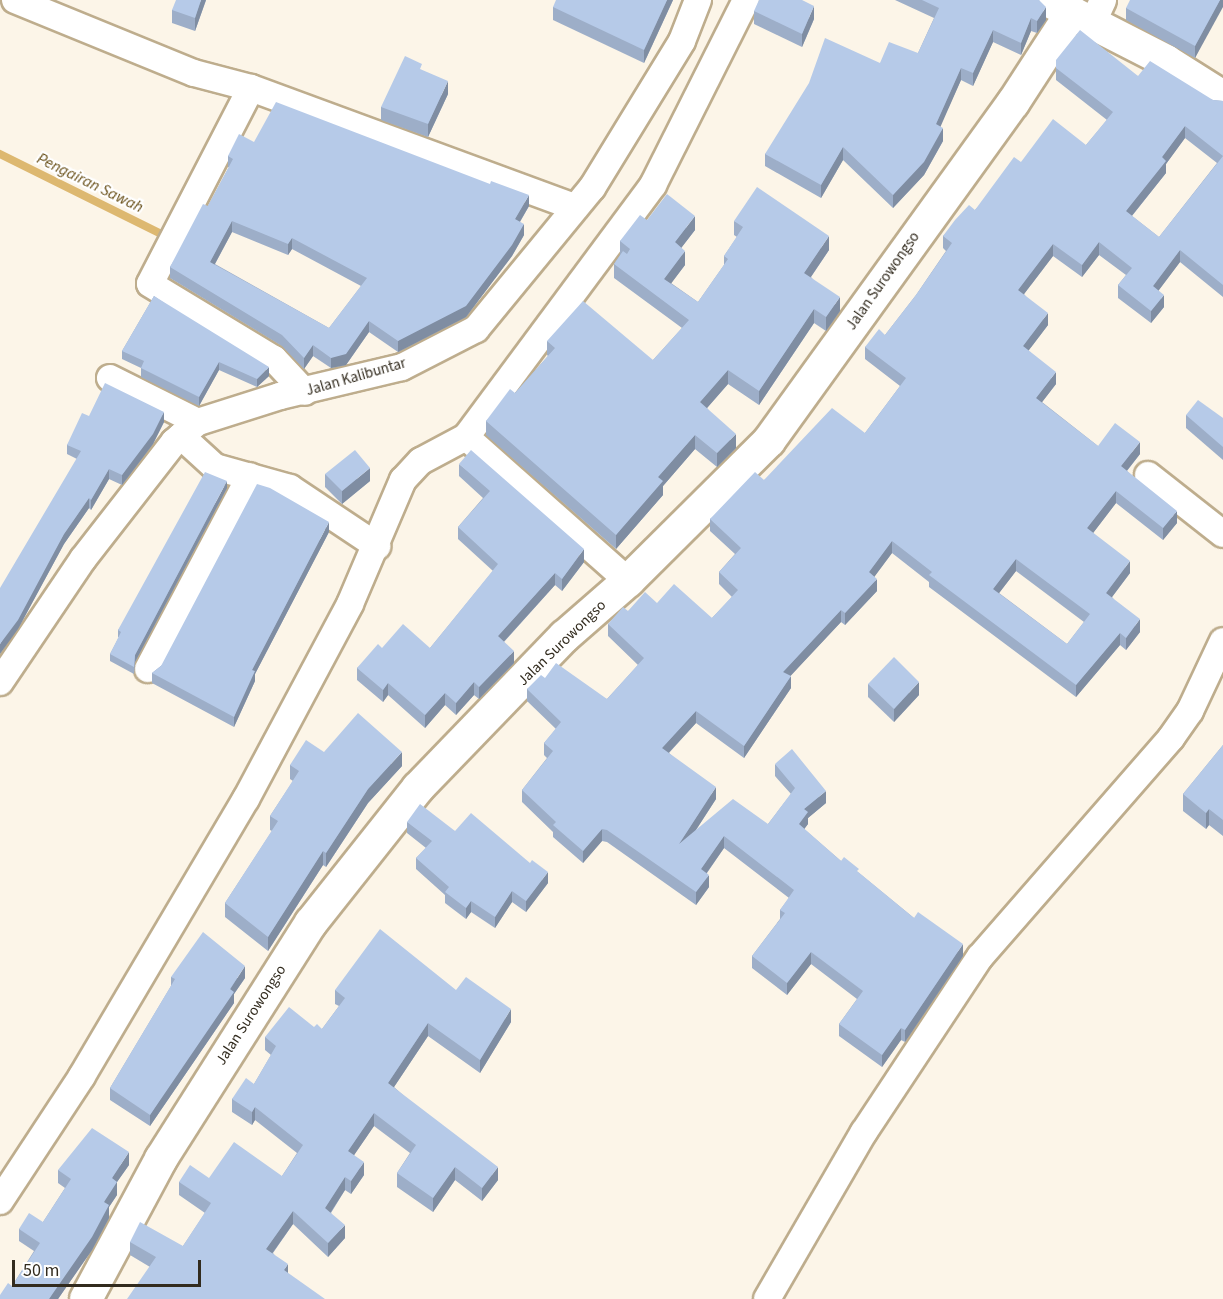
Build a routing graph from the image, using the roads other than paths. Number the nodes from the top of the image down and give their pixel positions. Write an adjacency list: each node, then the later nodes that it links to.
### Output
1 (15, 0): 5 (street)
2 (698, 0): 7 (street, Jalan Kalibuntar)
3 (746, 0): 11 (street)
4 (1079, 9): 6 (street); 16 (street, Jalan Surowongso)
5 (251, 88): 7 (street); 9 (street)
6 (1223, 97)
7 (575, 207): 9 (street, Jalan Kalibuntar)
8 (110, 378): 10 (street)
9 (305, 392): 10 (street, Jalan Kalibuntar)
10 (190, 436): 13 (street); 19 (street)
11 (466, 437): 15 (street); 16 (street)
12 (1148, 475): 14 (street)
13 (250, 476): 15 (street); 18 (street)
14 (1223, 534)
15 (366, 540): 20 (street)
16 (628, 581): 21 (street, Jalan Surowongso)
17 (1223, 641): 22 (street)
18 (148, 669)
19 (0, 682)
20 (0, 1201)
21 (86, 1299)
22 (767, 1299)

